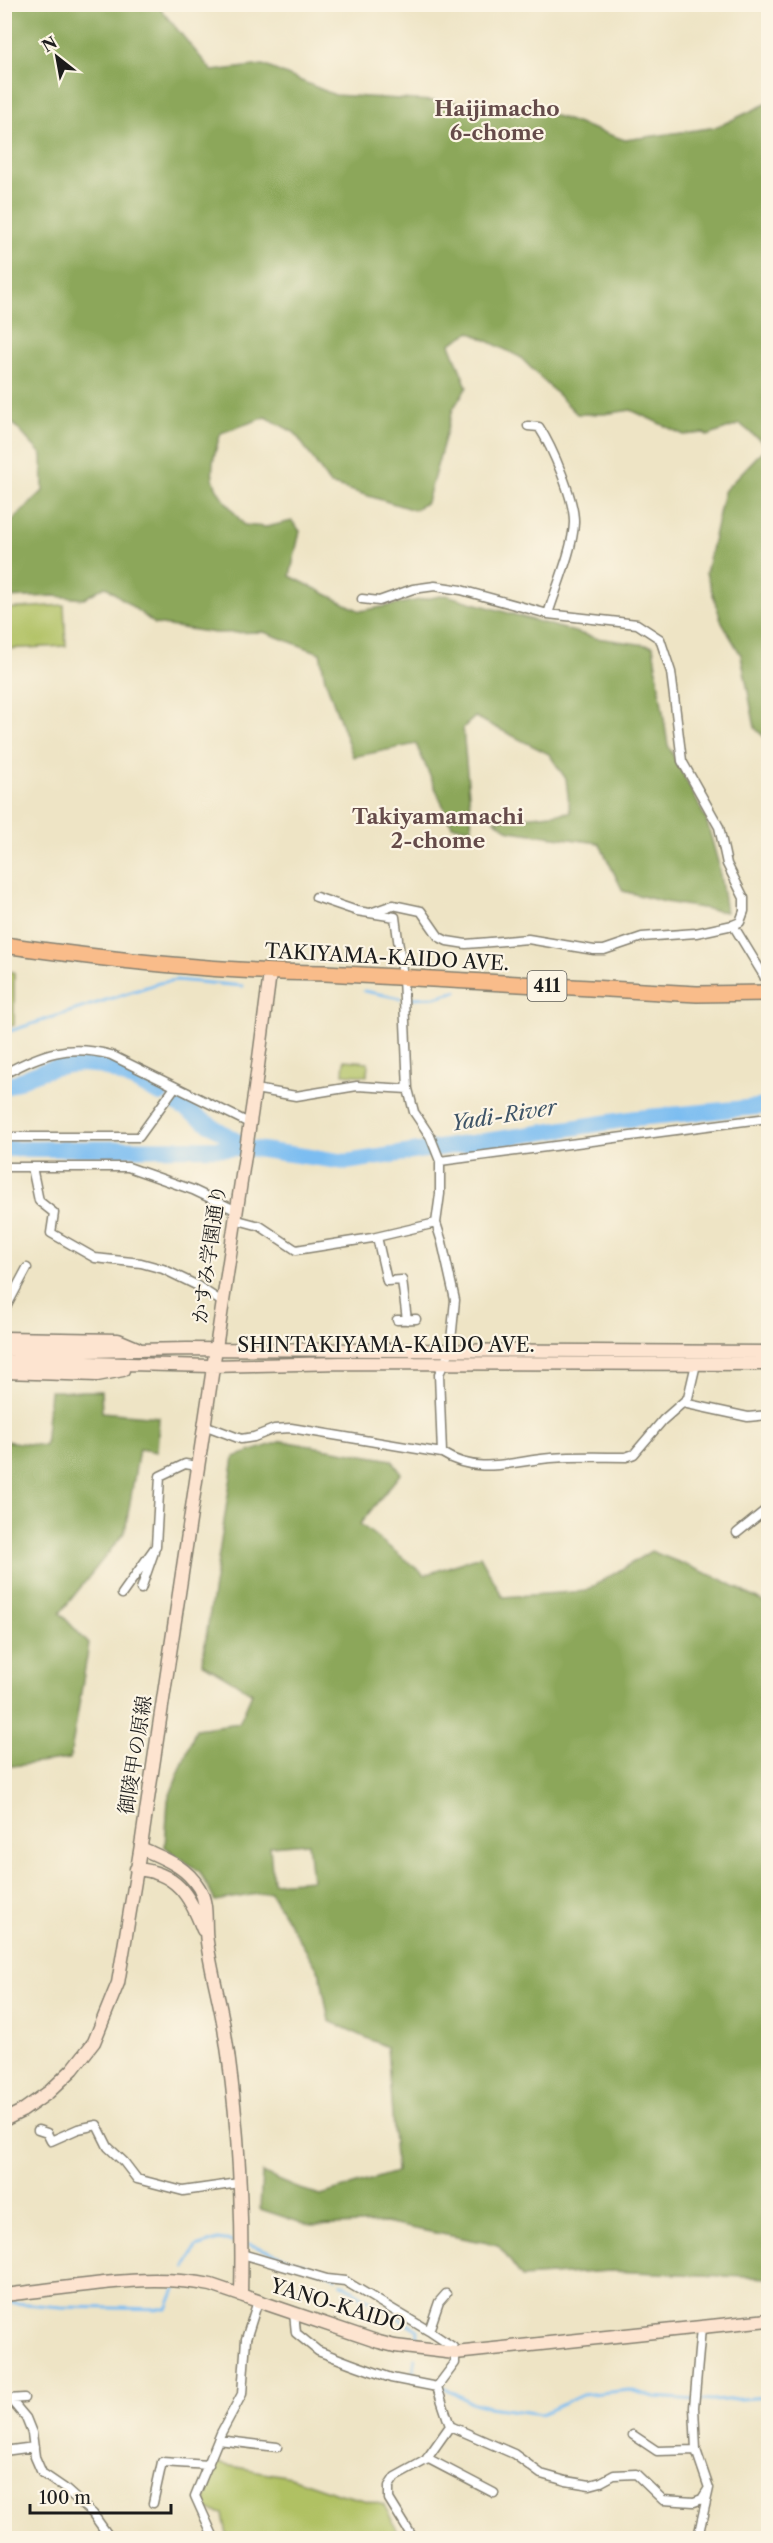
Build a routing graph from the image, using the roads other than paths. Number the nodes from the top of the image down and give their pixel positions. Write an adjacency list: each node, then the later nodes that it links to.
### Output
1 (528, 426): 3 (street)
2 (362, 598): 3 (street)
3 (548, 614): 6 (street)
4 (316, 897): 5 (street)
5 (371, 913): 6 (street); 9 (street)
6 (733, 926): 10 (street)
7 (4, 945): 8 (highway, TAKIYAMA-KAIDO AVE. / 411)
8 (270, 973): 9 (highway, TAKIYAMA-KAIDO AVE. / 411); 14 (main road)
9 (403, 978): 11 (highway, TAKIYAMA-KAIDO AVE. / 411); 15 (street)
10 (768, 987)
11 (768, 993)
12 (4, 1074): 13 (street)
13 (175, 1087): 17 (street); 18 (street)
14 (255, 1089): 15 (street); 17 (main road)
15 (408, 1089): 19 (street)
16 (768, 1118): 19 (street)
17 (248, 1126): 22 (main road, かすみ学園通り)
18 (4, 1137)
19 (439, 1160): 23 (street)
20 (4, 1167): 21 (street)
21 (32, 1167): 22 (street); 27 (street)
22 (234, 1215): 24 (street); 27 (main road, かすみ学園通り)
23 (436, 1223): 24 (street); 35 (street)
24 (377, 1237): 29 (street)
25 (27, 1268): 26 (street)
26 (8, 1294): 28 (street)
27 (222, 1302): 33 (main road, かすみ学園通り)
28 (4, 1311)
29 (397, 1320)
30 (4, 1338): 32 (main road)
31 (4, 1349): 32 (main road, SHINTAKIYAMA-KAIDO AVE.)
32 (140, 1350): 33 (main road, SHINTAKIYAMA-KAIDO AVE.)
33 (214, 1350): 35 (main road, SHINTAKIYAMA-KAIDO AVE.); 40 (main road, 御陵甲の原線)
34 (768, 1352): 35 (main road, SHINTAKIYAMA-KAIDO AVE.)
35 (448, 1357): 37 (main road, SHINTAKIYAMA-KAIDO AVE.); 40 (main road, SHINTAKIYAMA-KAIDO AVE.); 45 (street)
36 (4, 1361): 39 (main road, SHINTAKIYAMA-KAIDO AVE.)
37 (696, 1364): 38 (main road, SHINTAKIYAMA-KAIDO AVE.); 42 (street)
38 (768, 1364)
39 (148, 1365): 40 (main road, SHINTAKIYAMA-KAIDO AVE.); 41 (main road)
40 (212, 1366): 44 (main road, 御陵甲の原線)
41 (4, 1372)
42 (683, 1403): 43 (street); 45 (street)
43 (768, 1417)
44 (204, 1425): 45 (street); 46 (main road, 御陵甲の原線)
45 (442, 1453)
46 (198, 1466): 49 (street); 52 (main road, 御陵甲の原線)
47 (768, 1508): 48 (street)
48 (737, 1533)
49 (156, 1546): 50 (street); 51 (street)
50 (141, 1589)
51 (122, 1594)
52 (141, 1848): 53 (main road, 御陵甲の原線); 54 (main road)
53 (136, 1869): 54 (main road); 55 (main road, 御陵甲の原線)
54 (207, 1940): 57 (main road)
55 (4, 2120)
56 (38, 2130): 57 (street)
57 (239, 2183): 58 (main road)
58 (242, 2254): 61 (main road); 66 (street)
59 (446, 2294): 66 (street)
60 (4, 2295): 61 (main road, YANO-KAIDO)
61 (241, 2295): 62 (main road, YANO-KAIDO)
62 (258, 2301): 63 (main road, YANO-KAIDO); 73 (street)
63 (294, 2313): 67 (main road, YANO-KAIDO); 68 (street)
64 (768, 2320): 65 (main road, YANO-KAIDO)
65 (701, 2328): 67 (main road, YANO-KAIDO); 76 (street)
66 (429, 2331): 67 (street)
67 (455, 2353): 68 (street)
68 (437, 2387): 71 (street)
69 (24, 2398): 70 (street)
70 (7, 2399): 74 (street)
71 (450, 2426): 78 (street); 80 (street)
72 (633, 2435): 76 (street)
73 (218, 2440): 75 (street); 79 (street)
74 (34, 2447): 77 (street); 83 (street)
75 (276, 2447)
76 (696, 2450): 80 (street)
77 (4, 2451)
78 (427, 2458): 81 (street); 85 (street)
79 (209, 2465): 82 (street); 84 (street)
80 (709, 2488): 86 (street)
81 (494, 2493)
82 (153, 2503)
83 (110, 2538)
84 (214, 2538)
85 (413, 2538)
86 (693, 2538)

